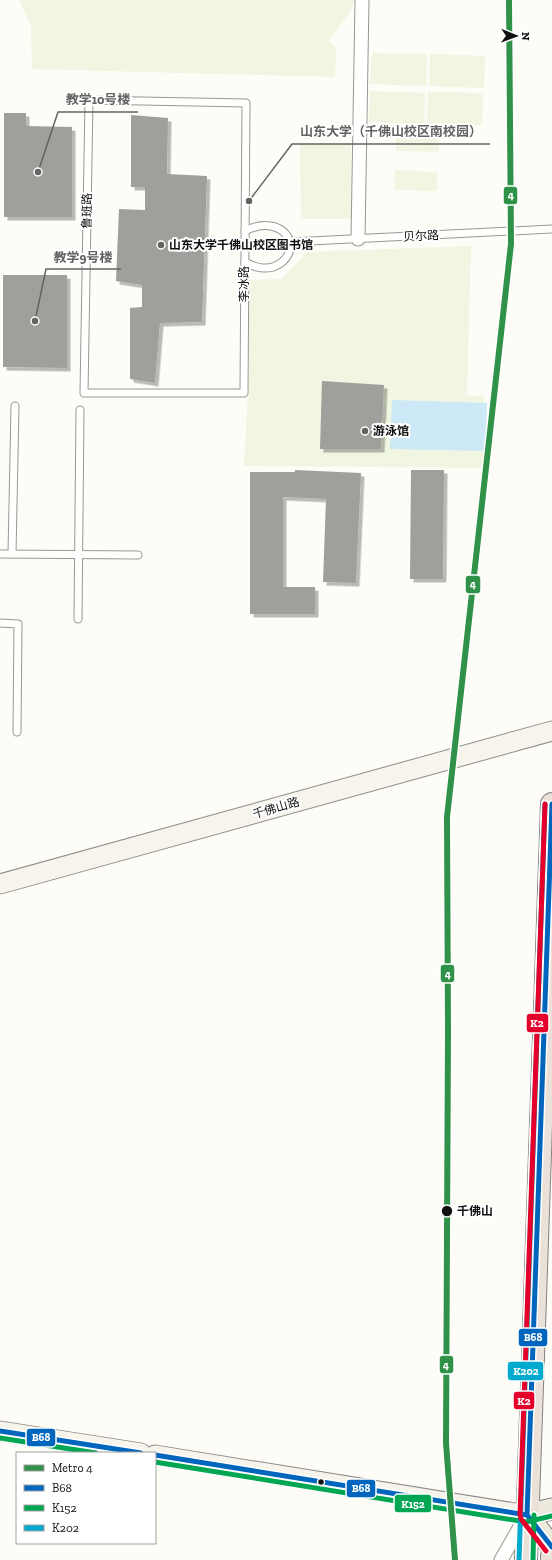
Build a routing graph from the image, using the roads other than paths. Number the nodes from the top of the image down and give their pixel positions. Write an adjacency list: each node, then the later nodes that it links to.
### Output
1 (362, 0): 5 (street)
2 (89, 100): 4 (lane, 李冰路); 8 (lane, 鲁班路)
3 (552, 229): 5 (lane, 贝尔路)
4 (244, 231): 6 (lane); 7 (lane, 李冰路)
5 (358, 239): 6 (lane, 贝尔路)
6 (290, 242): 7 (lane)
7 (245, 262): 8 (lane, 李冰路)
8 (244, 393)
9 (15, 406): 12 (lane)
10 (80, 410): 13 (lane)
11 (0, 554): 12 (lane)
12 (12, 554): 13 (lane)
13 (78, 555): 14 (lane); 15 (lane)
14 (138, 555)
15 (78, 619)
16 (0, 623): 18 (lane)
17 (552, 731): 20 (main road, 千佛山路)
18 (17, 732)
19 (552, 804): 25 (highway)
20 (0, 884)
21 (0, 1431): 22 (main road)
22 (135, 1452)
23 (156, 1455): 25 (main road)
24 (552, 1509): 25 (main road)
25 (527, 1515): 26 (main road); 28 (street); 29 (highway)
26 (552, 1547)
27 (552, 1556): 30 (highway)
28 (501, 1560)
29 (526, 1560)
30 (552, 1560)

